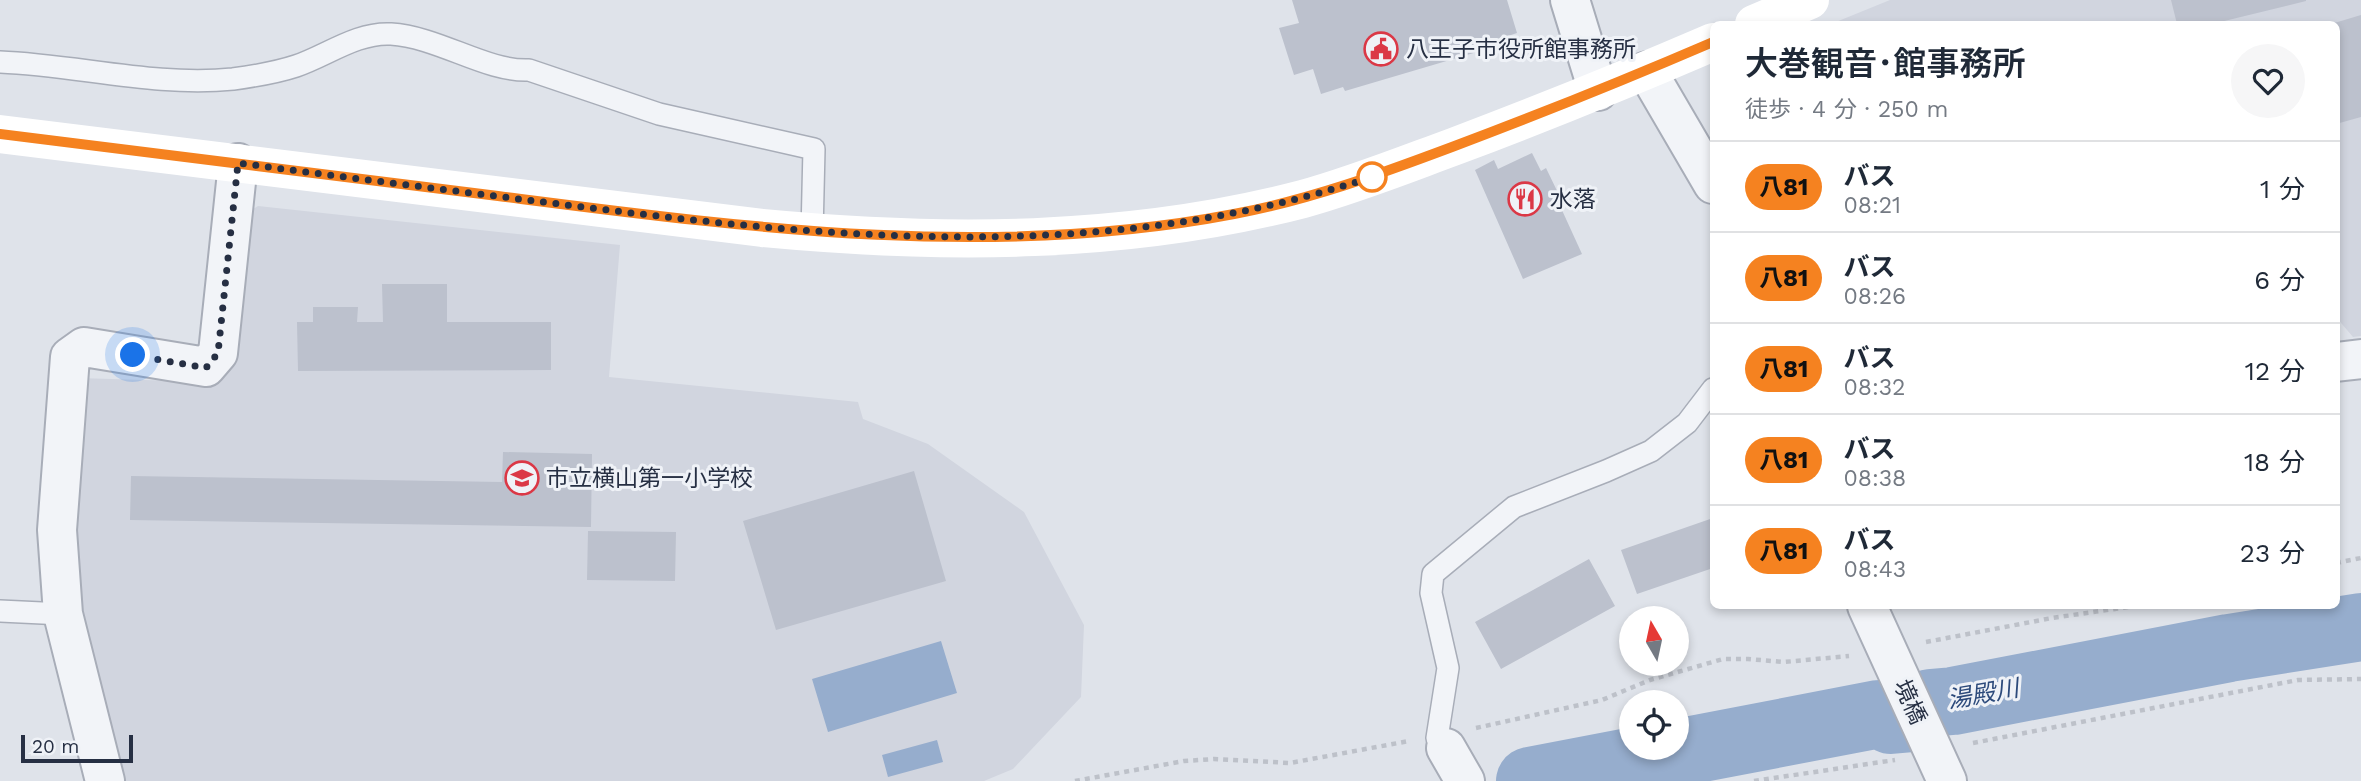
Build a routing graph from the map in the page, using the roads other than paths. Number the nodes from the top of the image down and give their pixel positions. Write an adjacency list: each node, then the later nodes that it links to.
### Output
1 (1570, 0): 7 (street)
2 (1810, 0): 3 (main road)
3 (1761, 21)
4 (1710, 43): 6 (main road)
5 (0, 62): 11 (lane)
6 (1647, 71): 7 (main road); 10 (street)
7 (1598, 91): 11 (main road)
8 (0, 134): 9 (main road)
9 (238, 163): 11 (main road); 17 (street)
10 (1710, 179)
11 (812, 233)
12 (2361, 359): 13 (street)
13 (2340, 362)
14 (1710, 393): 18 (lane)
15 (1868, 609): 19 (street, 境橋)
16 (0, 611): 17 (lane)
17 (63, 614): 20 (street)
18 (1441, 743): 21 (street)
19 (1936, 758)
20 (105, 781)
21 (1465, 781)

